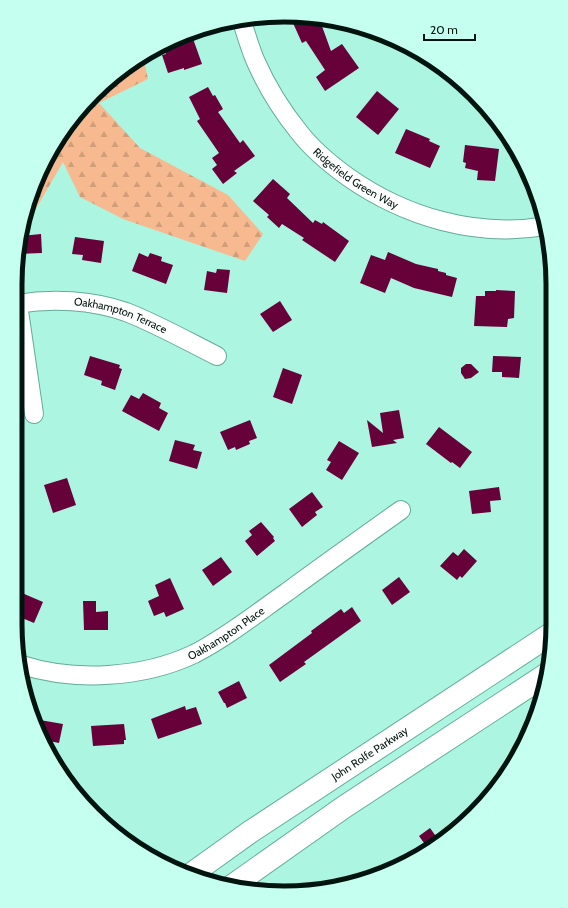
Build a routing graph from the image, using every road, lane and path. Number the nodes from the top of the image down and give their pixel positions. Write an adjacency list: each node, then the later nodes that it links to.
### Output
1 (243, 25): 2 (street, Ridgefield Green Way)
2 (540, 227)
3 (22, 304): 5 (street, Oakhampton Terrace)
4 (22, 336): 6 (street)
5 (217, 356)
6 (34, 414)
7 (401, 510): 9 (street, Oakhampton Place)
8 (545, 638): 11 (main road, John Rolfe Parkway)
9 (25, 666)
10 (540, 678): 12 (main road)
11 (196, 871)
12 (238, 882)

